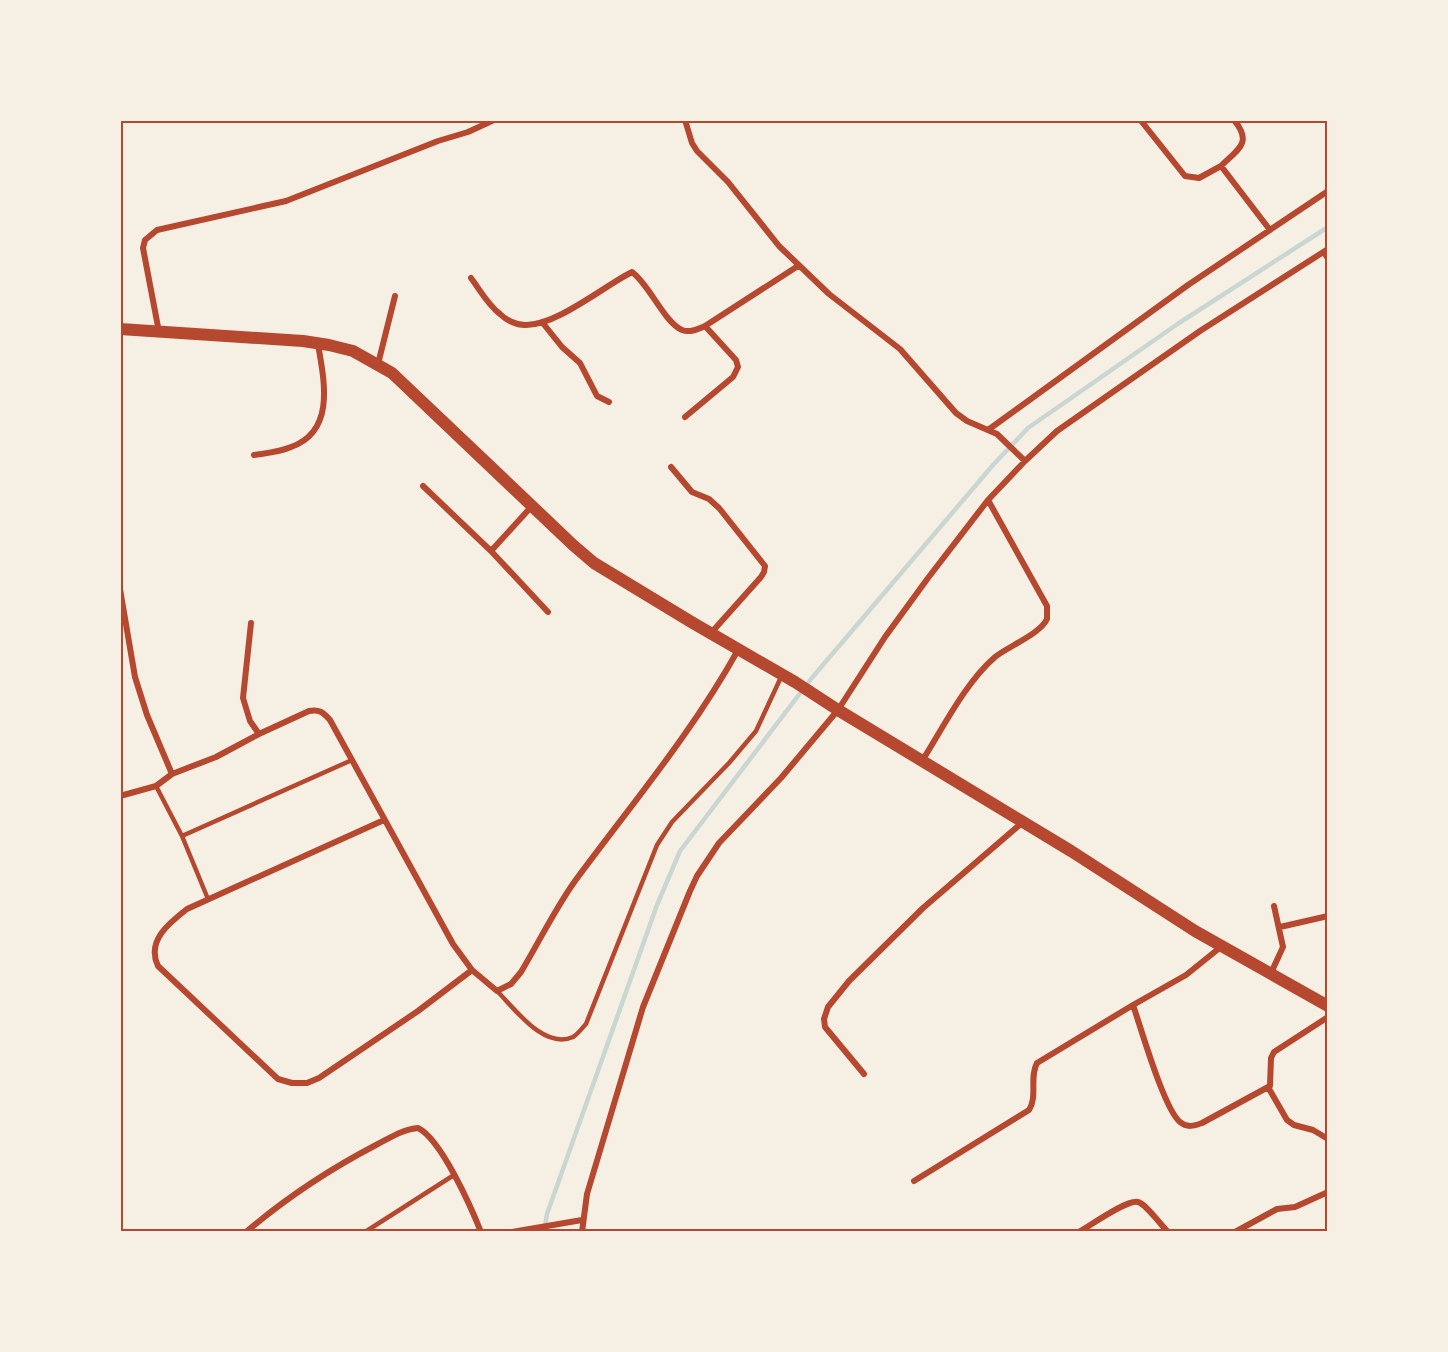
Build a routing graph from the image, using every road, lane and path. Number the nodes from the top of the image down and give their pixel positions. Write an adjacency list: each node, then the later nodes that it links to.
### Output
1 (494, 120): 16 (street)
2 (685, 120): 10 (street)
3 (1234, 120): 5 (street)
4 (1142, 122): 5 (street)
5 (1221, 166): 7 (street)
6 (1328, 191): 7 (street)
7 (1270, 230): 21 (street)
8 (1325, 250): 9 (lane); 23 (street)
9 (1328, 260)
10 (798, 266): 14 (street); 21 (street)
11 (471, 278): 13 (street)
12 (395, 296): 18 (street)
13 (542, 322): 14 (street); 19 (street)
14 (705, 326): 20 (street)
15 (120, 329): 16 (main road)
16 (159, 332): 17 (main road)
17 (318, 343): 18 (main road); 22 (street)
18 (378, 364): 27 (main road)
19 (609, 402)
20 (685, 417)
21 (988, 430): 23 (street)
22 (254, 455)
23 (1024, 458): 26 (street)
24 (671, 467): 32 (street)
25 (423, 486): 28 (street)
26 (988, 501): 35 (street); 38 (street)
27 (532, 506): 28 (street); 32 (main road)
28 (490, 551): 30 (street)
29 (120, 589): 39 (street)
30 (548, 612)
31 (251, 623): 36 (street)
32 (711, 633): 33 (main road)
33 (739, 649): 34 (main road); 52 (street)
34 (782, 674): 35 (main road); 52 (lane)
35 (835, 707): 38 (main road); 62 (street)
36 (259, 734): 37 (street); 39 (street)
37 (352, 760): 42 (street); 44 (lane)
38 (922, 761): 43 (main road)
39 (172, 774): 40 (street)
40 (156, 786): 41 (street); 44 (lane)
41 (120, 796)
42 (384, 820): 45 (street); 50 (street)
43 (1023, 822): 49 (main road); 56 (street)
44 (182, 836): 45 (lane)
45 (208, 899): 50 (street)
46 (1274, 906): 48 (street)
47 (1328, 916): 48 (street)
48 (1280, 927): 51 (street)
49 (1222, 946): 51 (main road); 53 (street)
50 (472, 970): 52 (street)
51 (1270, 974): 54 (main road)
52 (497, 991)
53 (1133, 1005): 57 (street); 60 (street)
54 (1328, 1006)
55 (1328, 1017): 57 (street)
56 (864, 1074)
57 (1268, 1087): 58 (street)
58 (1328, 1139)
59 (454, 1175): 64 (street); 65 (lane); 66 (street)
60 (914, 1181)
61 (1328, 1192): 70 (street)
62 (582, 1220): 63 (street); 67 (street)
63 (515, 1231)
64 (246, 1232)
65 (365, 1232)
66 (481, 1232)
67 (582, 1232)
68 (1079, 1232): 69 (street)
69 (1168, 1232)
70 (1235, 1232)

